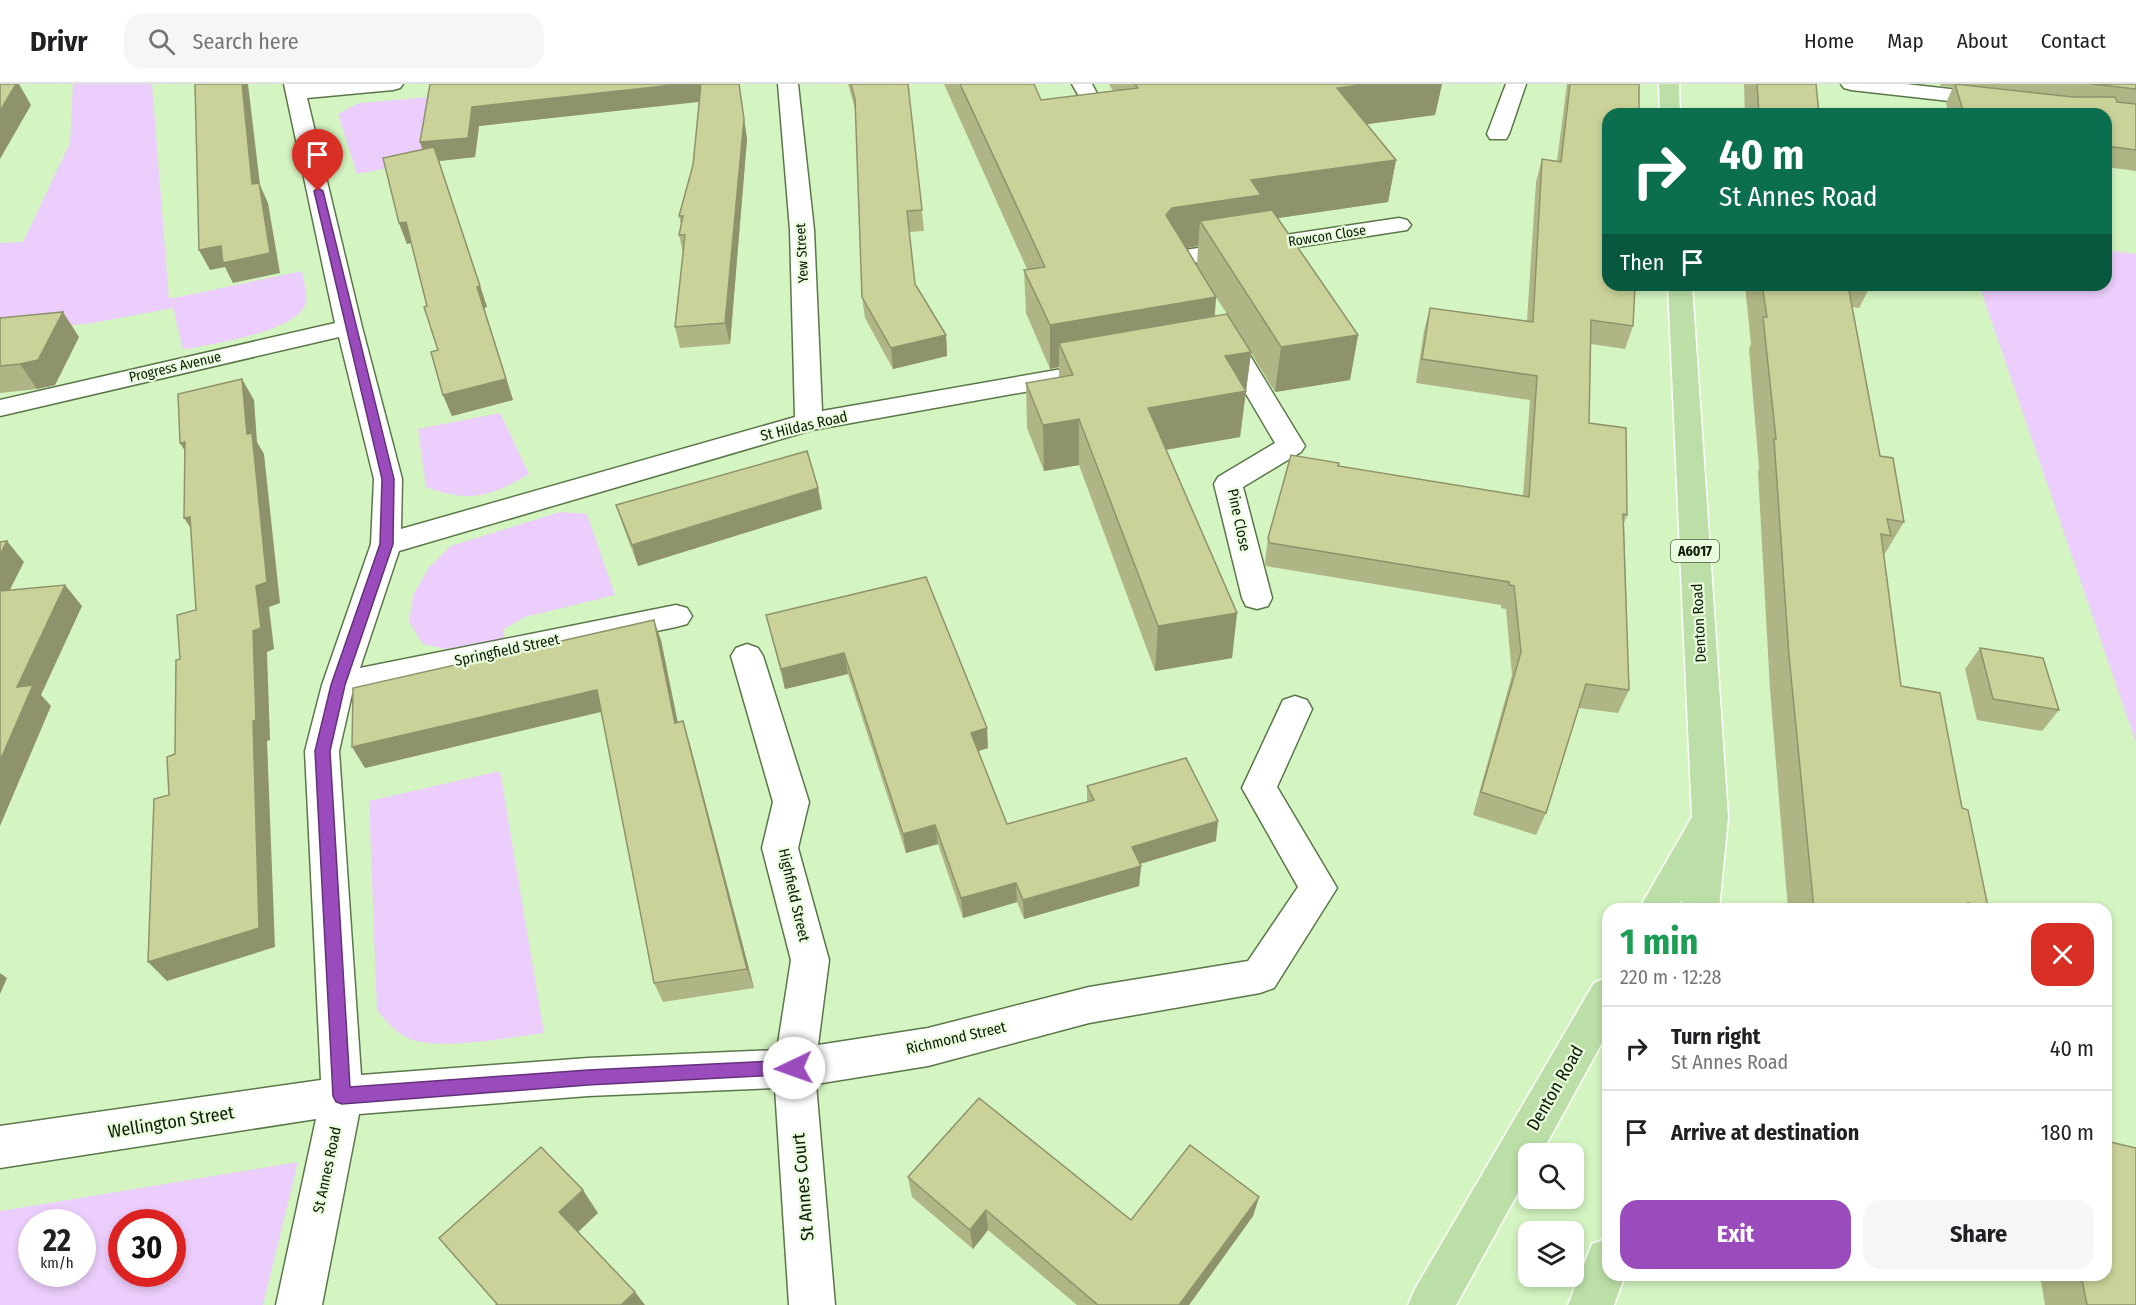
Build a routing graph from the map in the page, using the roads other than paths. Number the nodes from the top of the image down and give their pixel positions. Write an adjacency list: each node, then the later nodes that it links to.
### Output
1 (393, 84): 7 (street)
2 (788, 84): 18 (street, Yew Street)
3 (1083, 84): 9 (street)
4 (1516, 84): 11 (street)
5 (1669, 84): 10 (highway)
6 (1851, 84): 8 (street)
7 (295, 89): 14 (street, St Annes Road)
8 (2012, 102)
9 (1093, 105)
10 (1670, 108)
11 (1498, 134)
12 (1399, 225): 15 (street, Rowcon Close)
13 (1680, 291): 25 (highway, Denton Road / A6017)
14 (349, 327): 17 (street, Progress Avenue); 19 (street, St Annes Road)
15 (1219, 349): 20 (street, Pine Close)
16 (1125, 366): 18 (street, St Hildas Road)
17 (0, 408)
18 (809, 422): 19 (street, St Hildas Road)
19 (386, 544): 23 (street, St Annes Road)
20 (1257, 598)
21 (676, 616): 23 (street, Springfield Street)
22 (747, 656): 29 (street, Highfield Street)
23 (338, 685): 30 (street, St Annes Road)
24 (1295, 709): 29 (street, Richmond Street)
25 (1710, 817): 26 (highway); 27 (highway, Denton Road / A6017)
26 (1661, 903)
27 (1701, 903)
28 (1602, 1006): 35 (highway, Denton Road)
29 (794, 1068): 30 (street, Richmond Street); 34 (street, St Annes Court)
30 (342, 1096): 31 (street, Wellington Street); 33 (street, St Annes Road)
31 (0, 1147)
32 (1602, 1276): 36 (highway)
33 (299, 1305)
34 (812, 1305)
35 (1431, 1305)
36 (1591, 1305)

